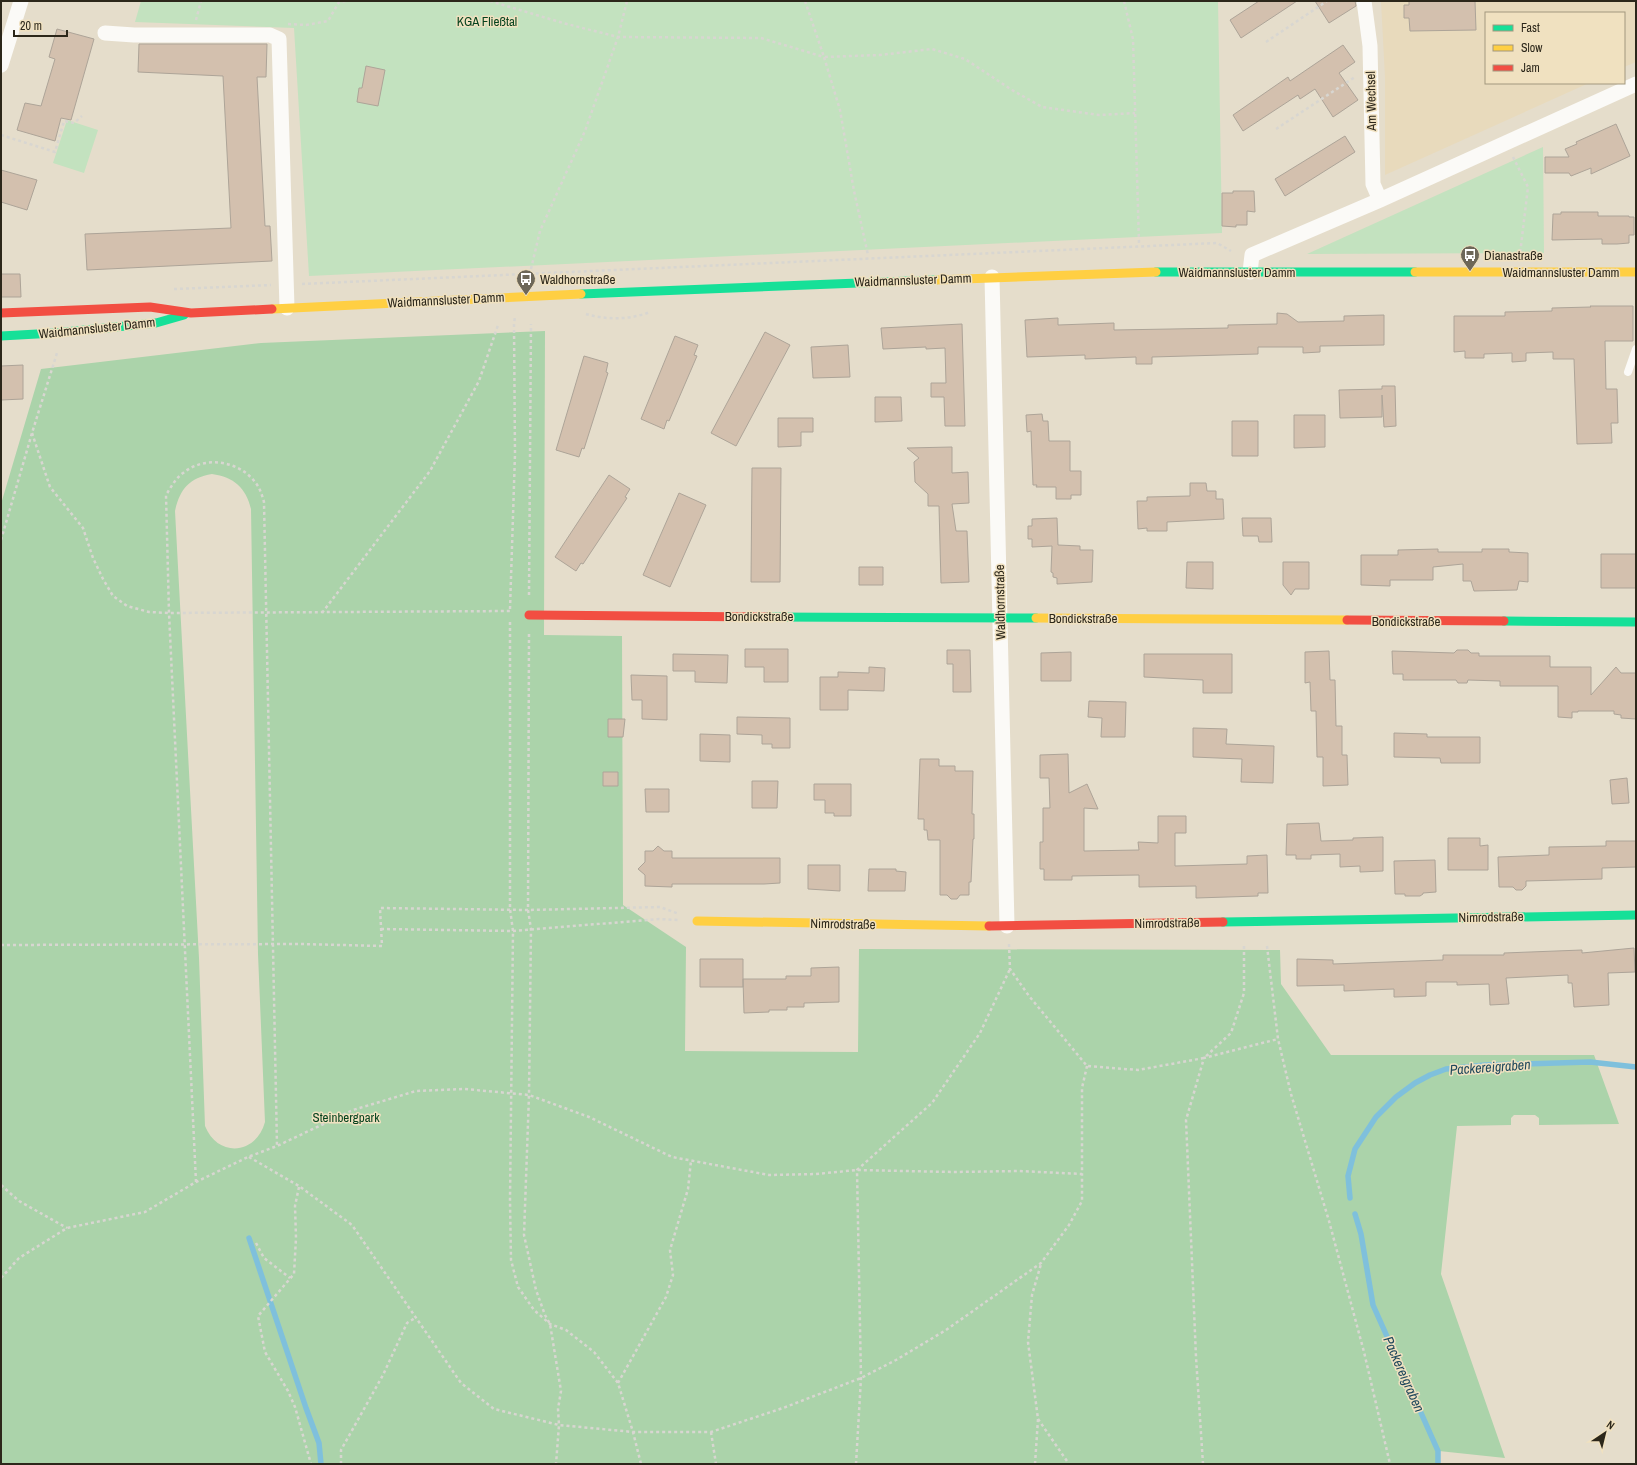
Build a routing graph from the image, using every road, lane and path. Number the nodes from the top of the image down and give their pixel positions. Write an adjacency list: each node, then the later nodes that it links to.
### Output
1 (21, 1): 12 (street)
2 (490, 1): 9 (path)
3 (627, 1): 9 (path)
4 (805, 1): 11 (path)
5 (1124, 1): 15 (path)
6 (1327, 1): 10 (path)
7 (1364, 1): 20 (street, Am Wechsel)
8 (105, 33): 29 (street)
9 (618, 37): 11 (path); 25 (path)
10 (1266, 42)
11 (824, 57): 15 (path); 23 (path)
12 (1, 65)
13 (1360, 74): 17 (path)
14 (1636, 84): 20 (street)
15 (1135, 113): 21 (path)
16 (82, 116): 18 (path)
17 (1276, 129)
18 (1, 135)
19 (1513, 156): 24 (path)
20 (1380, 200): 26 (street)
21 (1139, 243)
22 (1233, 253): 29 (path)
23 (868, 254)
24 (1520, 256)
25 (531, 269)
26 (1250, 272): 27 (street, Waidmannsluster Damm); 28 (street, Waidmannsluster Damm)
27 (1636, 272)
28 (992, 277): 31 (street, Waidmannsluster Damm); 47 (street, Waldhornstraße)
29 (286, 284): 30 (path); 31 (street)
30 (169, 289)
31 (287, 308): 33 (street, Waidmannsluster Damm)
32 (1, 313): 33 (street, Waidmannsluster Damm)
33 (191, 313): 36 (street, Waidmannsluster Damm)
34 (498, 325): 45 (path)
35 (514, 325): 42 (path)
36 (1, 336)
37 (1636, 349): 39 (lane)
38 (57, 353): 40 (path)
39 (1628, 372)
40 (32, 433): 41 (path); 43 (path)
41 (1, 540)
42 (510, 610): 45 (path); 46 (path); 49 (path)
43 (169, 613): 44 (path); 44 (path); 58 (path)
44 (267, 613): 45 (path); 59 (path)
45 (321, 613)
46 (529, 615): 47 (street, Bondickstraße)
47 (1000, 618): 48 (street, Bondickstraße); 53 (street, Waldhornstraße)
48 (1636, 622)
49 (510, 909): 50 (path); 54 (path); 56 (path)
50 (528, 910): 52 (path); 55 (path)
51 (1636, 915): 53 (street, Nimrodstraße)
52 (697, 921): 53 (street, Nimrodstraße); 55 (path)
53 (1008, 926): 62 (path)
54 (381, 929): 56 (path); 59 (path)
55 (531, 929): 56 (path); 67 (path)
56 (513, 931): 66 (path)
57 (1, 945): 58 (path)
58 (185, 945): 59 (path); 73 (path)
59 (274, 945): 68 (path)
60 (1244, 946): 64 (path)
61 (1267, 946): 63 (path)
62 (1010, 969): 65 (path); 71 (path)
63 (1278, 1039): 64 (path); 98 (path)
64 (1204, 1058): 65 (path); 97 (path)
65 (1087, 1066): 72 (path)
66 (511, 1094): 67 (path); 68 (path); 82 (path)
67 (529, 1095): 70 (path); 82 (path)
68 (277, 1146): 69 (path)
69 (248, 1157): 73 (path); 75 (path)
70 (691, 1161): 71 (path); 84 (path)
71 (857, 1170): 72 (path); 83 (path)
72 (1082, 1174): 78 (path)
73 (196, 1182): 76 (path)
74 (1, 1185): 76 (path)
75 (299, 1186): 80 (path); 81 (path)
76 (66, 1228): 79 (path)
77 (256, 1243): 80 (path)
78 (1041, 1263): 83 (path); 85 (path)
79 (1, 1278)
80 (290, 1278): 89 (path)
81 (415, 1318): 86 (path); 90 (path)
82 (550, 1324): 84 (path); 86 (path)
83 (861, 1378): 88 (path); 94 (path)
84 (618, 1383): 87 (path)
85 (1038, 1419): 95 (path); 96 (path)
86 (559, 1425): 87 (path); 91 (path)
87 (633, 1432): 88 (path); 92 (path)
88 (711, 1432): 93 (path)
89 (311, 1464)
90 (341, 1464)
91 (556, 1464)
92 (641, 1464)
93 (716, 1464)
94 (856, 1464)
95 (1035, 1464)
96 (1069, 1464)
97 (1203, 1464)
98 (1390, 1464)

